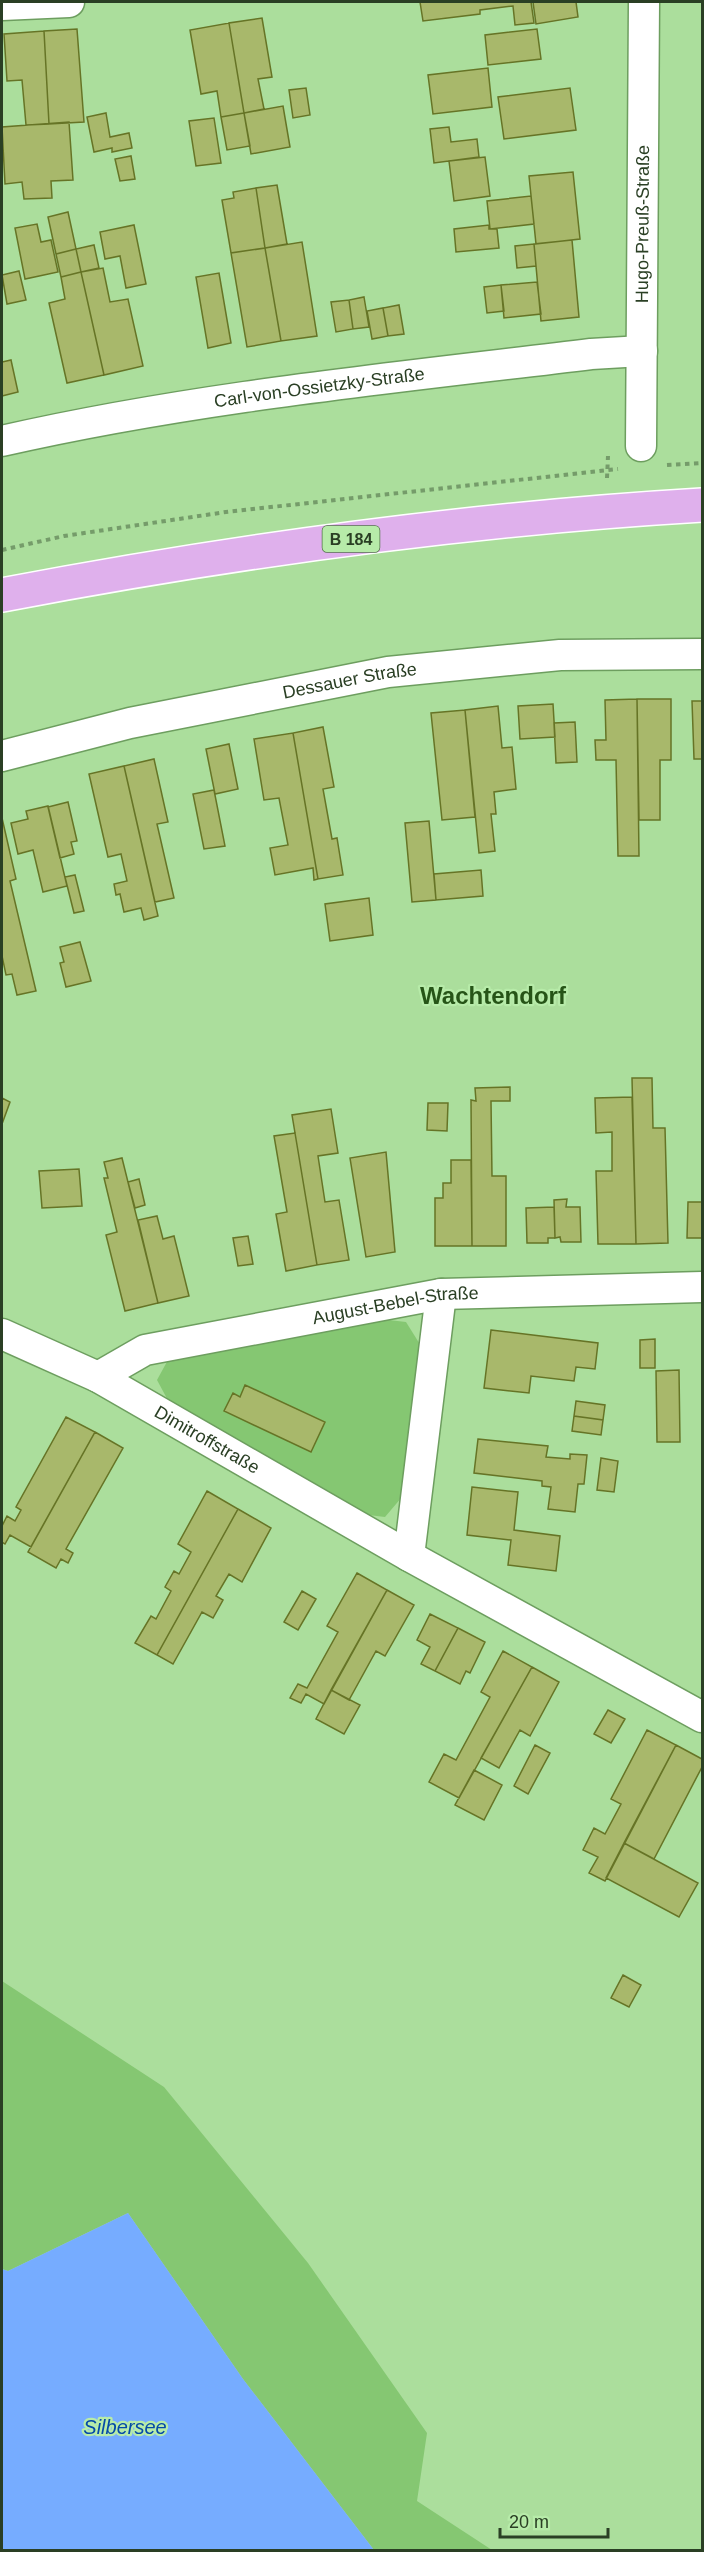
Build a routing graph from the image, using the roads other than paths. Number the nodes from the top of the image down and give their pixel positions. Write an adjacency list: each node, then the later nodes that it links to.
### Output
1 (69, 2): 3 (street)
2 (644, 2): 4 (street, Hugo-Preuß-Straße)
3 (2, 5)
4 (642, 351): 5 (street, Carl-von-Ossietzky-Straße); 6 (street, Hugo-Preuß-Straße)
5 (2, 441)
6 (643, 460)
7 (702, 505): 8 (main road, B 184)
8 (2, 595)
9 (702, 654): 10 (street, Dessauer Straße)
10 (2, 756)
11 (702, 1287): 12 (street, August-Bebel-Straße)
12 (441, 1294): 14 (street, August-Bebel-Straße); 15 (street)
13 (2, 1334): 14 (street, Dimitroffstraße)
14 (98, 1377): 15 (street, Dimitroffstraße)
15 (409, 1556): 16 (street, Dimitroffstraße)
16 (702, 1717)

